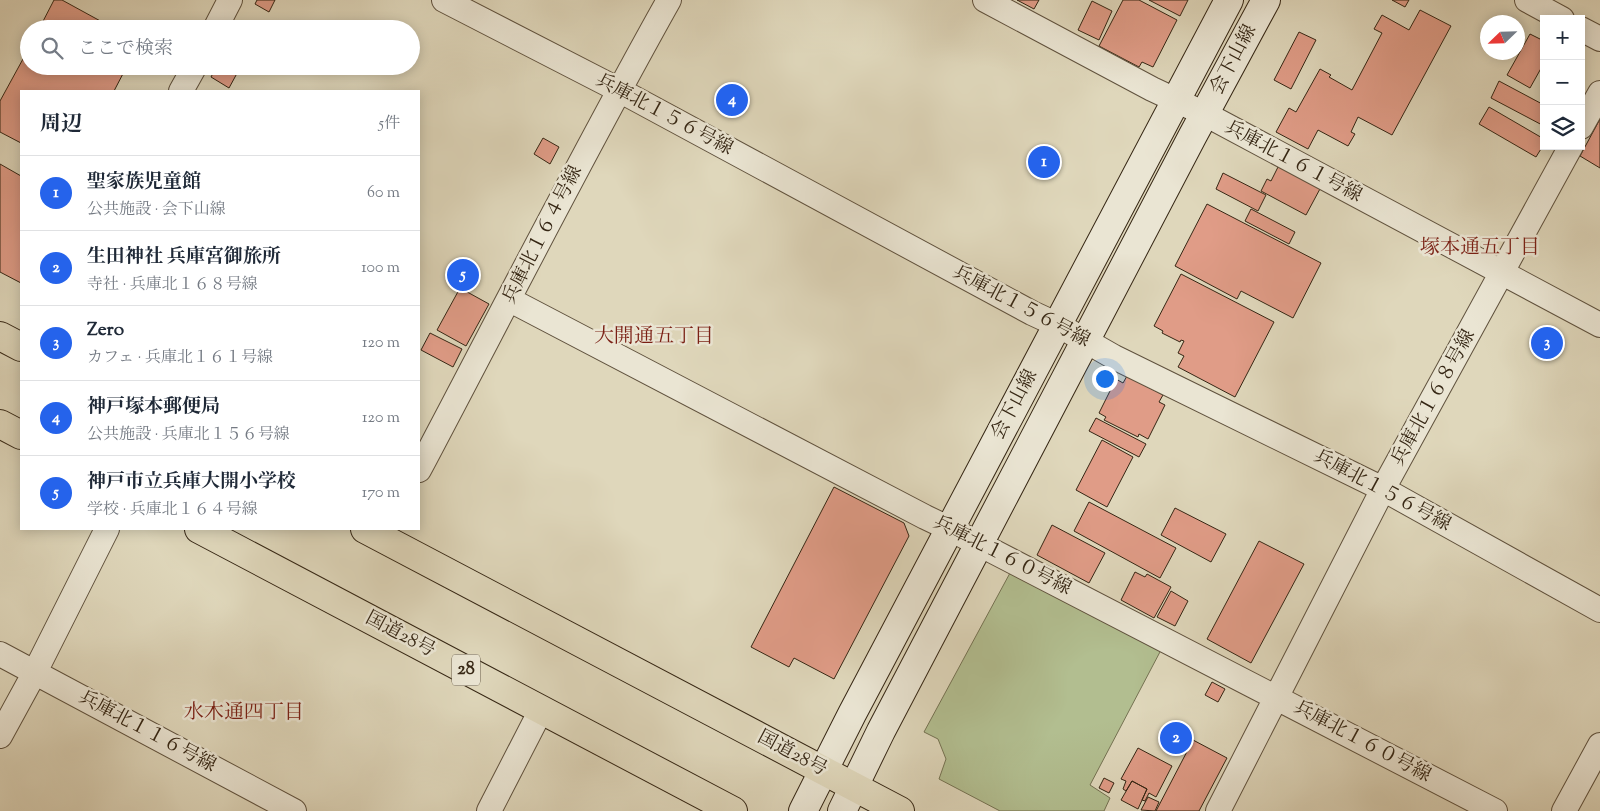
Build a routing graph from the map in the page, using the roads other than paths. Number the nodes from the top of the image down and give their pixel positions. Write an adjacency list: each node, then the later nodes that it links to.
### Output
1 (230, 0): 9 (street)
2 (444, 0): 14 (street, 兵庫北１５６号線)
3 (669, 0): 14 (street, 兵庫北１６４号線)
4 (985, 0): 16 (street, 兵庫北１６１号線)
5 (1229, 0): 16 (street, 会下山線)
6 (1266, 0): 17 (street, 会下山線)
7 (1527, 0): 8 (street)
8 (1555, 15)
9 (220, 20)
10 (1585, 31): 11 (street)
11 (1600, 39)
12 (190, 75): 13 (street)
13 (182, 90)
14 (619, 90): 21 (street, 兵庫北１６４号線); 22 (street, 兵庫北１５６号線)
15 (1600, 93): 18 (street)
16 (1176, 101): 17 (street, 兵庫北１６１号線); 22 (street, 会下山線)
17 (1205, 114): 20 (street, 兵庫北１６１号線); 25 (street, 会下山線)
18 (1585, 120)
19 (1569, 150): 20 (street, 兵庫北１６８号線)
20 (1502, 274): 23 (street, 兵庫北１６１号線); 30 (street, 兵庫北１６８号線)
21 (510, 300): 29 (street, 兵庫北１６４号線); 31 (street, 兵庫北１６０号線)
22 (1058, 325): 25 (street, 兵庫北１５６号線); 31 (street, 会下山線)
23 (1600, 326)
24 (0, 336): 26 (highway)
25 (1086, 341): 30 (street, 兵庫北１５６号線); 35 (street, 会下山線)
26 (20, 346)
27 (0, 424): 28 (highway)
28 (20, 434)
29 (420, 468)
30 (1383, 489): 36 (street, 兵庫北１５６号線); 39 (street, 兵庫北１６８号線)
31 (950, 529): 35 (street, 兵庫北１６０号線); 43 (street, 会下山線)
32 (106, 530): 38 (street)
33 (201, 530): 40 (highway, 国道28号 / 28)
34 (378, 532): 43 (highway, 国道28号)
35 (979, 544): 39 (street, 兵庫北１６０号線); 44 (street, 会下山線)
36 (1600, 610)
37 (0, 654): 38 (street, 兵庫北１１６号線)
38 (35, 672): 41 (street); 45 (street, 兵庫北１１６号線)
39 (1276, 697): 51 (street, 兵庫北１６８号線); 52 (street, 兵庫北１６０号線)
40 (541, 710): 46 (street); 47 (highway, 国道28号 / 28)
41 (0, 736)
42 (1600, 745): 53 (street)
43 (823, 771): 44 (highway, 国道28号); 48 (street, 会下山線)
44 (854, 787): 49 (street, 会下山線); 50 (highway, 国道28号)
45 (294, 811)
46 (489, 811)
47 (733, 811)
48 (803, 811)
49 (842, 811)
50 (900, 811)
51 (1218, 811)
52 (1495, 811)
53 (1564, 811)

